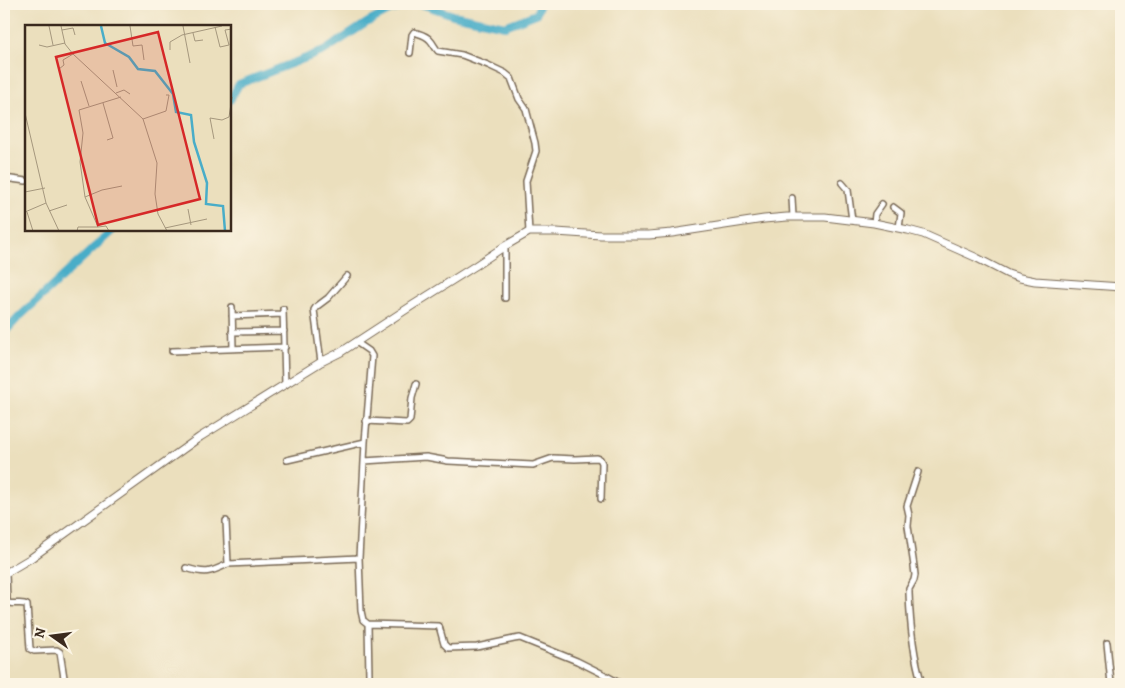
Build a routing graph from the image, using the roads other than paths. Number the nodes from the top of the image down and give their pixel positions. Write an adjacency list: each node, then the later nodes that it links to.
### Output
1 (410, 53): 12 (street)
2 (4, 178): 3 (street)
3 (25, 181)
4 (842, 183): 9 (street)
5 (792, 198): 8 (street)
6 (882, 204): 10 (street)
7 (893, 207): 11 (street)
8 (793, 217): 9 (street); 12 (street)
9 (852, 220): 10 (street)
10 (874, 223): 11 (street)
11 (899, 228): 15 (street)
12 (529, 232): 13 (street)
13 (505, 246): 16 (street); 21 (street)
14 (347, 276): 25 (street)
15 (1121, 287)
16 (505, 298)
17 (232, 307): 18 (street)
18 (232, 316): 19 (street); 20 (street)
19 (284, 331): 20 (street); 22 (street)
20 (232, 332): 23 (street)
21 (356, 342): 25 (street); 28 (street)
22 (285, 347): 23 (street); 27 (street)
23 (233, 348): 24 (street)
24 (172, 351)
25 (321, 362): 27 (street)
26 (416, 384): 28 (street)
27 (285, 385): 38 (street)
28 (366, 421): 29 (street)
29 (365, 442): 30 (street); 31 (street)
30 (287, 460)
31 (364, 461): 33 (street); 35 (street)
32 (918, 472): 44 (street)
33 (600, 499)
34 (226, 521): 36 (street)
35 (359, 558): 36 (street); 39 (street)
36 (228, 564): 37 (street)
37 (186, 568)
38 (5, 574): 41 (street)
39 (368, 624): 42 (street); 43 (street)
40 (1107, 643): 45 (street)
41 (65, 684)
42 (367, 684)
43 (622, 684)
44 (922, 684)
45 (1111, 684)

